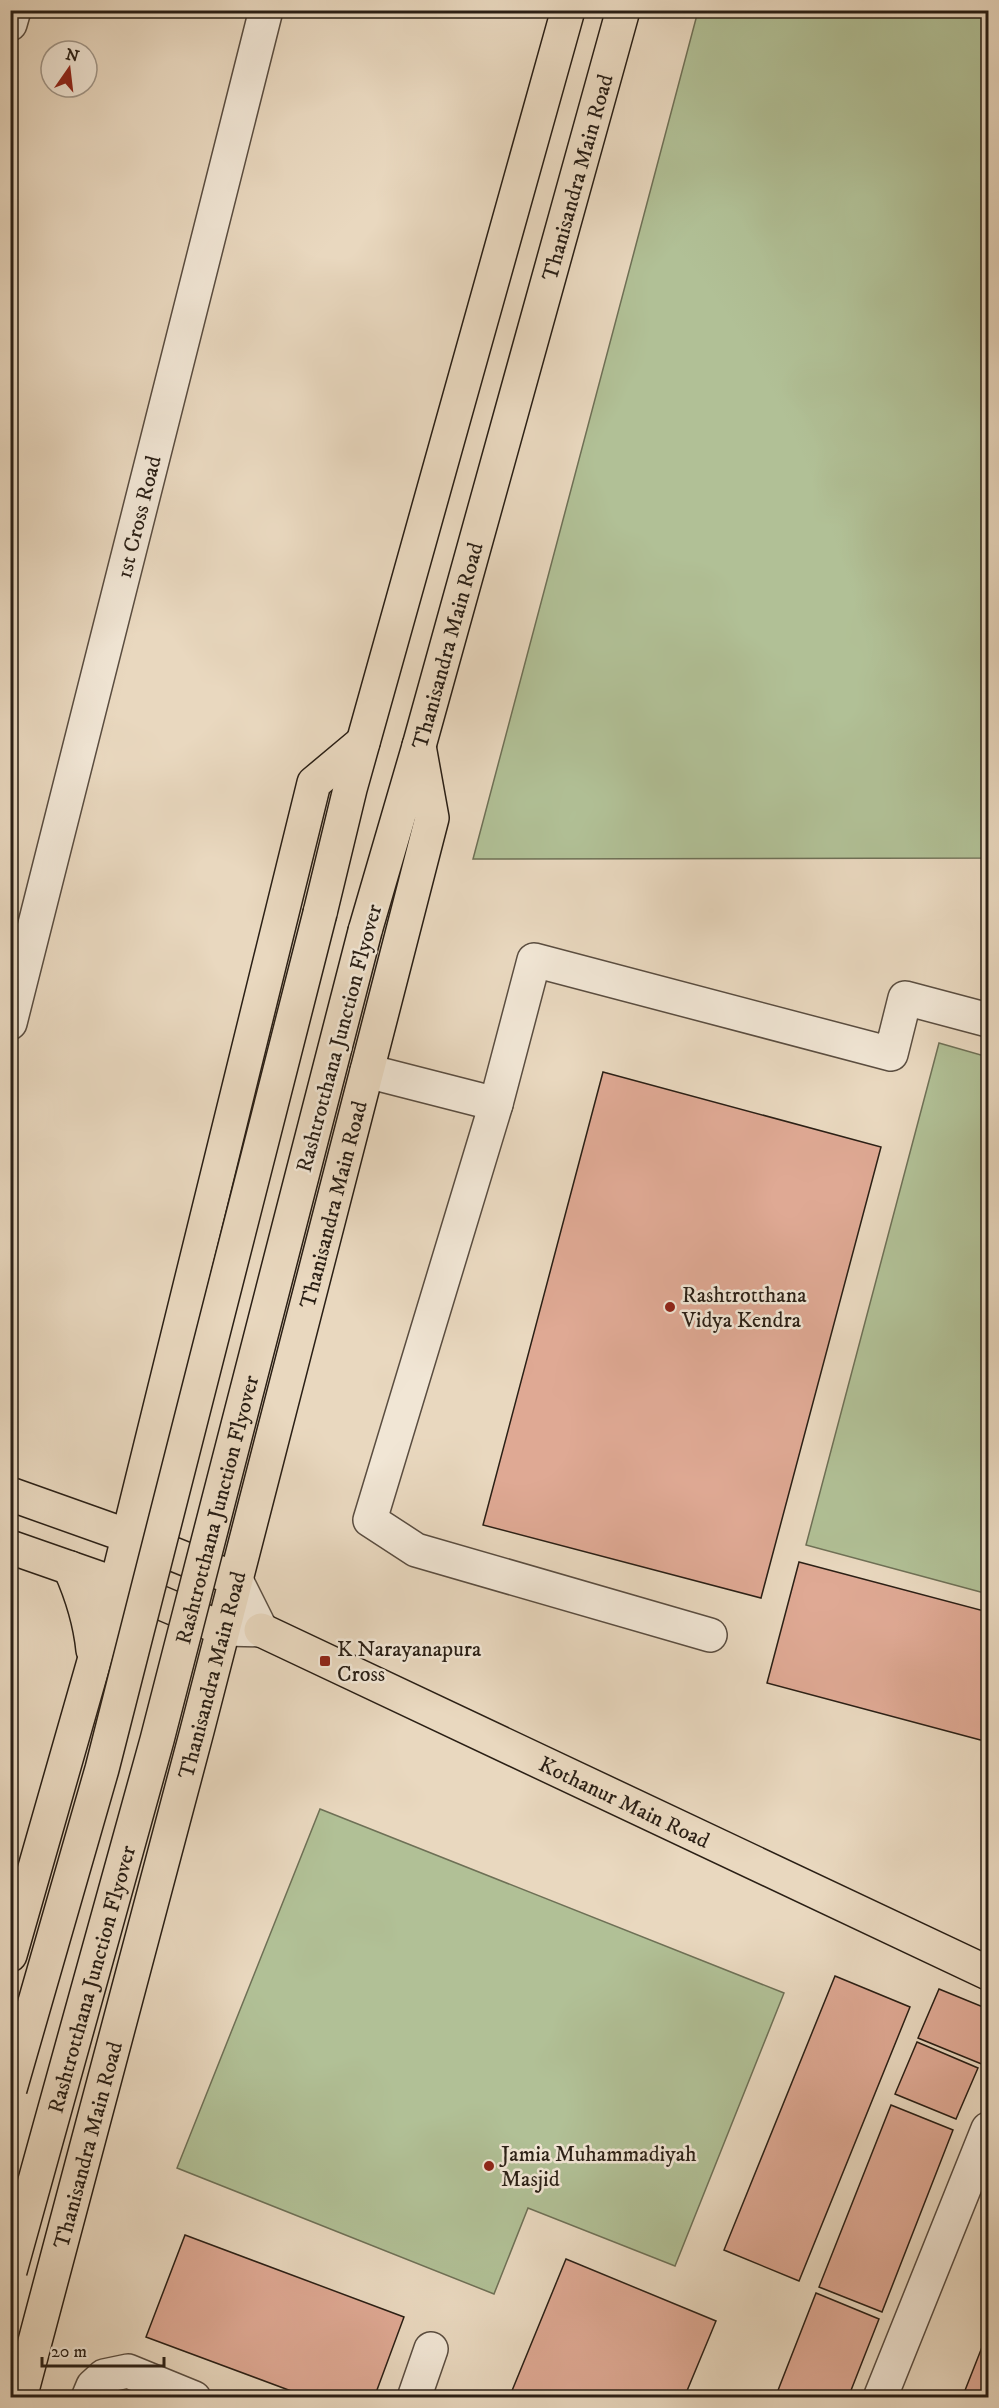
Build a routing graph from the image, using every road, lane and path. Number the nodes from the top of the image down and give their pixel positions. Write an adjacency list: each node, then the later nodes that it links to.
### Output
1 (14, 10): 5 (street)
2 (266, 10): 9 (street, 1st Cross Road)
3 (568, 10): 6 (main road)
4 (623, 10): 7 (main road, Thanisandra Main Road)
5 (10, 24)
6 (363, 742): 13 (main road); 24 (main road, Rashtrotthana Junction Flyover, bridge)
7 (419, 746): 10 (main road, Thanisandra Main Road); 26 (main road, Rashtrotthana Junction Flyover, bridge)
8 (988, 1020): 11 (street)
9 (10, 1023)
10 (367, 1071): 11 (street); 16 (main road, Thanisandra Main Road)
11 (496, 1104): 20 (street)
12 (10, 1494): 13 (main road)
13 (128, 1536): 16 (main road); 17 (main road)
14 (10, 1547): 15 (main road)
15 (70, 1568): 17 (main road); 21 (main road)
16 (236, 1580): 18 (main road, Thanisandra Main Road); 19 (street)
17 (116, 1584): 18 (main road); 21 (main road)
18 (223, 1629): 19 (street); 28 (main road, Thanisandra Main Road)
19 (261, 1630): 23 (main road, Kothanur Main Road)
20 (710, 1635)
21 (92, 1673): 22 (main road)
22 (10, 1955)
23 (988, 1972)
24 (10, 2089)
25 (988, 2129): 32 (street)
26 (10, 2271)
27 (431, 2349): 31 (street)
28 (20, 2397)
29 (88, 2397): 30 (street)
30 (194, 2397)
31 (414, 2397)
32 (880, 2397)

